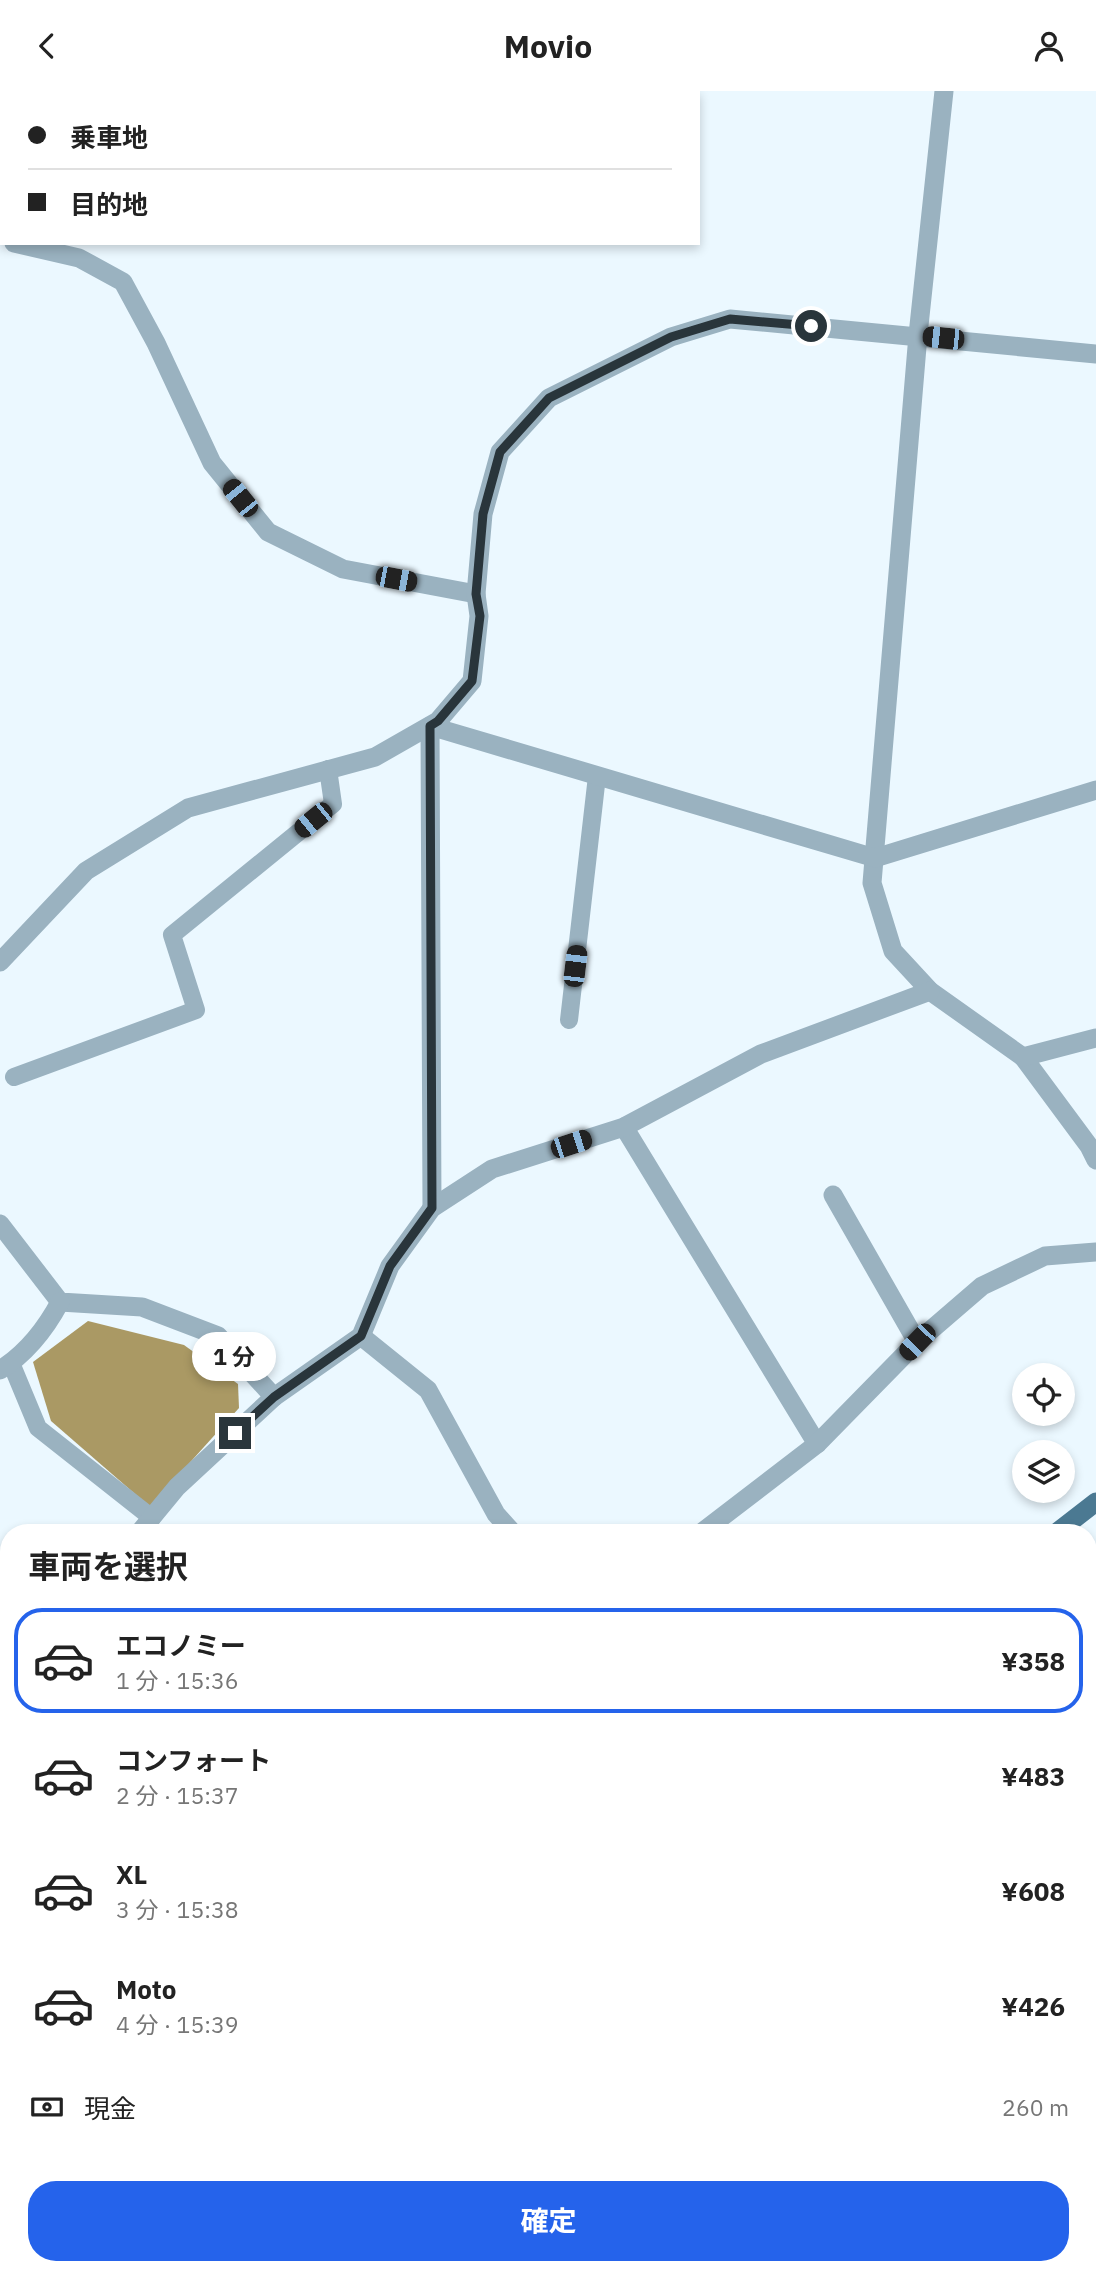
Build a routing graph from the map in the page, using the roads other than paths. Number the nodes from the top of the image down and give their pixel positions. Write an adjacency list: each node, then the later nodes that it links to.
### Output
1 (944, 91): 3 (street)
2 (23, 245): 5 (street)
3 (918, 335): 4 (street); 5 (street); 10 (street)
4 (1096, 354)
5 (476, 594): 6 (street)
6 (430, 726): 7 (street); 8 (street); 20 (street)
7 (328, 769): 11 (street); 16 (lane)
8 (597, 776): 10 (street); 13 (lane)
9 (1096, 789): 10 (street)
10 (874, 858): 12 (street)
11 (0, 962)
12 (930, 991): 15 (street); 17 (street)
13 (569, 1020)
14 (1096, 1038): 15 (street)
15 (1023, 1057): 18 (street)
16 (14, 1077)
17 (624, 1127): 20 (street); 28 (street)
18 (1096, 1160)
19 (833, 1195): 25 (street)
20 (432, 1208): 24 (street)
21 (0, 1224): 23 (street)
22 (1096, 1252): 25 (street)
23 (60, 1302): 26 (street); 27 (street)
24 (361, 1336): 27 (street); 32 (street)
25 (917, 1342): 28 (street)
26 (5, 1366): 30 (lane)
27 (274, 1397): 30 (street)
28 (817, 1444): 33 (street)
29 (1096, 1502): 34 (main road)
30 (152, 1518): 31 (street)
31 (147, 1524)
32 (505, 1524)
33 (713, 1524)
34 (1068, 1524)

